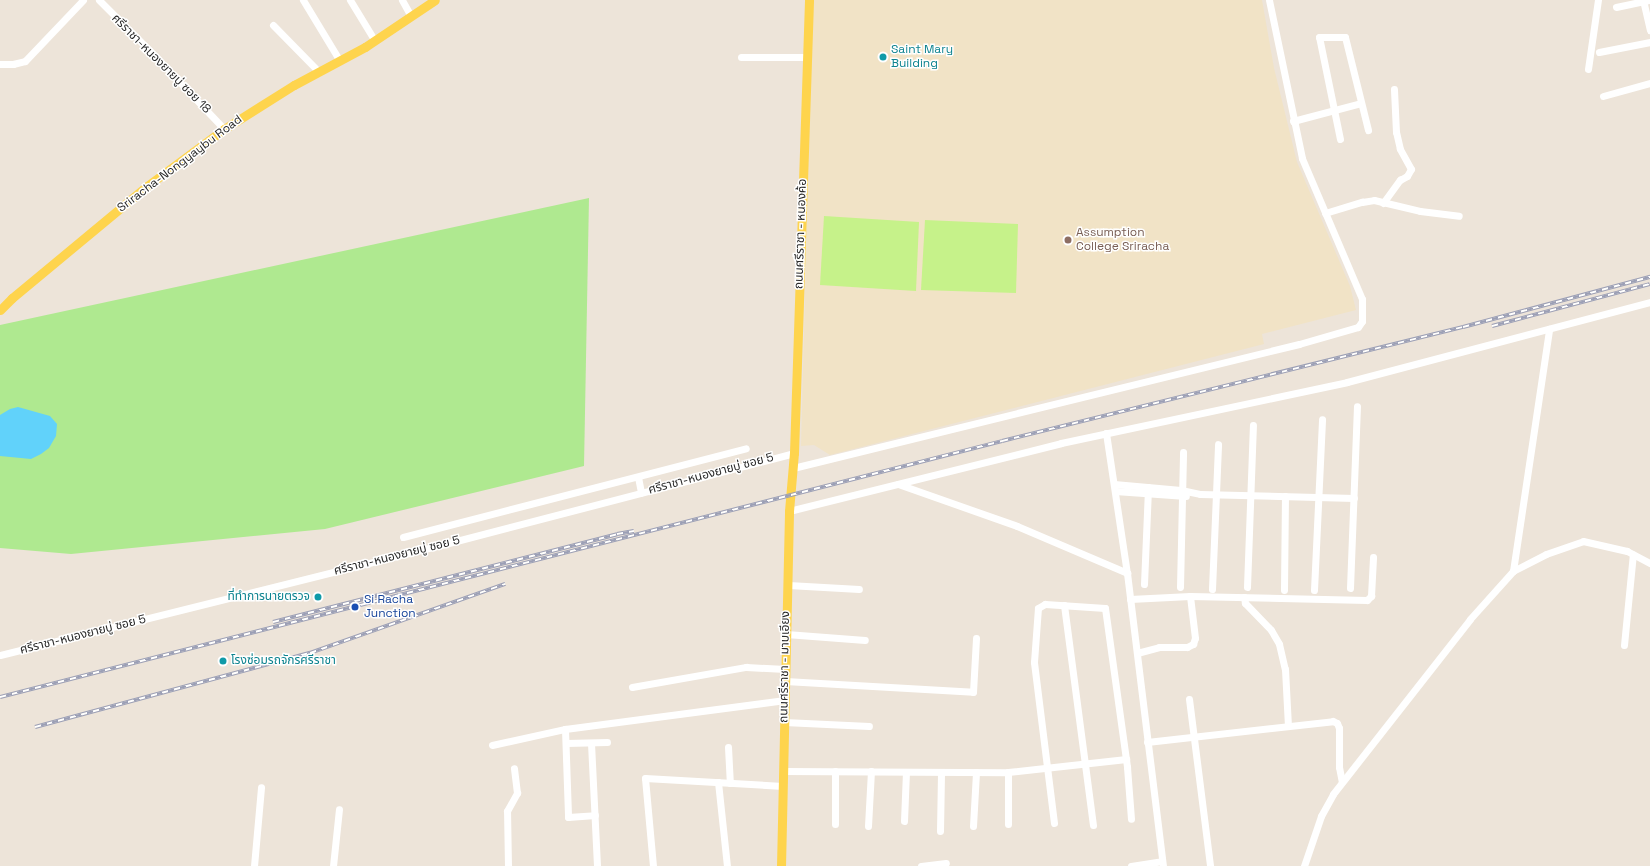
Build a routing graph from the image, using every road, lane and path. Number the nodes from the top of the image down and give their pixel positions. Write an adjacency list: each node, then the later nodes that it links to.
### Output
1 (83, 0): 21 (street)
2 (99, 0): 30 (street, ศรีราชา-หนองยายบู่ ซอย 18)
3 (303, 0): 20 (street)
4 (350, 0): 15 (street)
5 (402, 0): 12 (street)
6 (435, 0): 12 (main road, Sriracha-Nongyaybu Road)
7 (809, 0): 19 (main road, ถนนศรีราชา - หนองค้อ)
8 (1269, 0): 29 (street)
9 (1598, 0): 22 (street)
10 (1645, 0): 11 (street); 14 (street)
11 (1616, 7)
12 (411, 16): 15 (main road, Sriracha-Nongyaybu Road)
13 (273, 25): 23 (street)
14 (1650, 30)
15 (375, 40): 20 (main road, Sriracha-Nongyaybu Road)
16 (1650, 42): 17 (street)
17 (1599, 52)
18 (740, 57): 19 (street)
19 (806, 57): 46 (main road, ถนนศรีราชา - หนองค้อ)
20 (340, 61): 23 (main road, Sriracha-Nongyaybu Road)
21 (0, 64)
22 (1588, 69)
23 (319, 72): 30 (main road, Sriracha-Nongyaybu Road)
24 (1650, 83): 26 (street)
25 (1394, 89): 33 (street)
26 (1603, 96)
27 (1361, 104): 28 (street); 28 (street); 31 (street)
28 (1334, 111): 29 (street); 32 (street)
29 (1293, 121): 34 (street)
30 (224, 129): 37 (main road, Sriracha-Nongyaybu Road)
31 (1368, 130)
32 (1340, 139)
33 (1383, 203): 34 (street); 35 (street)
34 (1326, 213): 47 (street)
35 (1459, 216)
36 (1650, 302): 38 (street)
37 (0, 310)
38 (1549, 329): 42 (street); 64 (street)
39 (1357, 406): 58 (street)
40 (1322, 419): 57 (street)
41 (1253, 425): 55 (street)
42 (1106, 433): 49 (street); 50 (street)
43 (1218, 444): 54 (street)
44 (746, 448): 48 (street)
45 (1183, 452): 53 (street)
46 (794, 453): 47 (main road, ถนนศรีราชา - หนองค้อ); 52 (street, ศรีราชา-หนองยายบู่ ซอย 5)
47 (793, 468): 59 (main road, ถนนศรีราชา - มาบเอียง)
48 (638, 477): 52 (street); 60 (street)
49 (898, 484): 59 (street); 65 (street)
50 (1114, 488): 51 (street); 65 (street)
51 (1148, 491): 53 (street); 66 (street)
52 (641, 493): 84 (street, ศรีราชา-หนองยายบู่ ซอย 5)
53 (1181, 494): 54 (street); 68 (street)
54 (1216, 495): 55 (street); 72 (street)
55 (1250, 496): 56 (street); 69 (street)
56 (1285, 496): 57 (street); 73 (street)
57 (1318, 497): 58 (street); 74 (street)
58 (1354, 498): 70 (street)
59 (789, 511): 67 (main road, ถนนศรีราชา - มาบเอียง)
60 (403, 538)
61 (1633, 554): 63 (street); 64 (street); 82 (street)
62 (1373, 557): 76 (street)
63 (1650, 564)
64 (1513, 571): 113 (street)
65 (1127, 573): 77 (street)
66 (1144, 584)
67 (788, 585): 71 (street); 79 (main road, ถนนศรีราชา - มาบเอียง)
68 (1180, 587)
69 (1247, 587)
70 (1350, 588)
71 (859, 589)
72 (1212, 589)
73 (1284, 590)
74 (1314, 590)
75 (1190, 596): 76 (street); 77 (street); 83 (street)
76 (1244, 597): 92 (street)
77 (1130, 599): 83 (street)
78 (1064, 605): 101 (street); 102 (street); 104 (street)
79 (786, 634): 81 (street); 85 (main road, ถนนศรีราชา - มาบเอียง)
80 (976, 638): 86 (street)
81 (865, 640)
82 (1624, 645)
83 (1137, 653): 96 (street)
84 (0, 656)
85 (785, 669): 86 (main road, ถนนศรีราชา - มาบเอียง); 87 (street)
86 (785, 681): 89 (main road, ถนนศรีราชา - มาบเอียง)
87 (632, 687)
88 (1189, 699): 94 (street)
89 (785, 700): 90 (main road, ถนนศรีราชา - มาบเอียง); 93 (street)
90 (784, 722): 91 (street); 105 (main road, ถนนศรีราชา - มาบเอียง)
91 (869, 726)
92 (1288, 726): 94 (street); 113 (street)
93 (565, 729): 97 (street); 99 (street)
94 (1194, 737): 96 (street); 139 (street)
95 (607, 742): 98 (street)
96 (1148, 742): 129 (street)
97 (566, 743): 98 (street); 118 (street)
98 (591, 743): 118 (street)
99 (492, 745)
100 (728, 746): 114 (street)
101 (1126, 759): 102 (street); 119 (street)
102 (1086, 763): 104 (street); 124 (street)
103 (514, 768): 132 (street)
104 (1047, 768): 111 (street); 121 (street)
105 (783, 771): 106 (street); 116 (main road, ถนนศรีราชา - มาบเอียง)
106 (834, 771): 107 (street); 122 (street)
107 (872, 772): 108 (street); 125 (street)
108 (906, 772): 109 (street); 120 (street)
109 (941, 772): 110 (street); 127 (street)
110 (976, 772): 111 (street); 126 (street)
111 (1008, 772): 123 (street)
112 (718, 782): 114 (street); 134 (street); 135 (street)
113 (1342, 782): 140 (street)
114 (730, 783): 116 (street)
115 (261, 786): 130 (street)
116 (783, 786): 136 (main road, ถนนศรีราชา - มาบเอียง)
117 (339, 810): 131 (street)
118 (594, 815): 133 (street)
119 (1131, 819)
120 (904, 821)
121 (1054, 823)
122 (835, 824)
123 (1008, 824)
124 (1093, 825)
125 (868, 826)
126 (974, 826)
127 (940, 830)
128 (946, 863): 137 (street)
129 (1162, 863): 138 (street)
130 (254, 866)
131 (334, 866)
132 (508, 866)
133 (597, 866)
134 (653, 866)
135 (727, 866)
136 (781, 866)
137 (921, 866)
138 (1131, 866)
139 (1210, 866)
140 (1304, 866)

